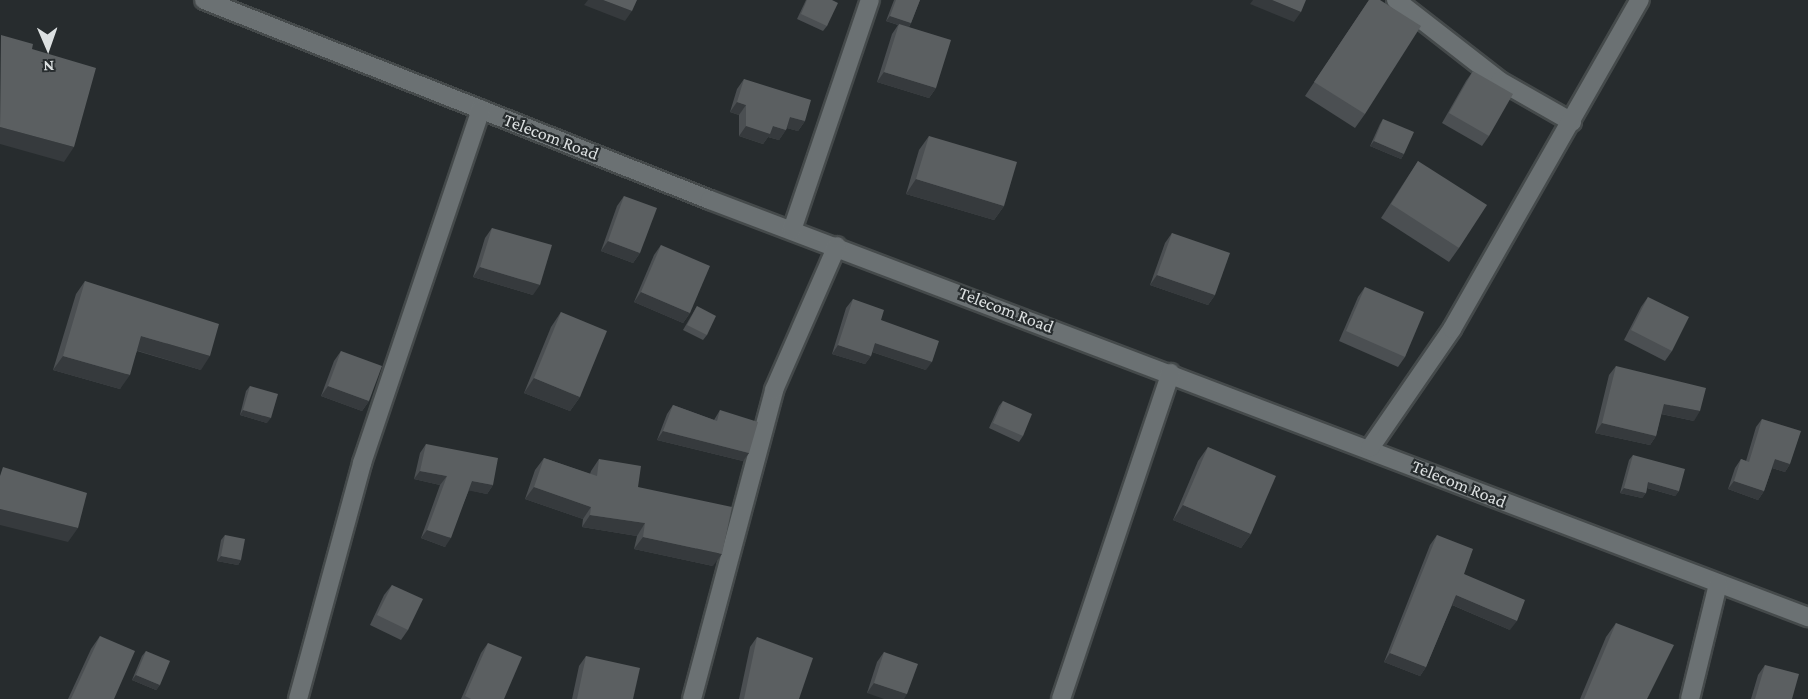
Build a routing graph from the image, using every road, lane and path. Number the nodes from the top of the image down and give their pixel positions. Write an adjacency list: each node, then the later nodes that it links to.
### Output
1 (204, 0): 5 (street, Telecom Road)
2 (870, 0): 7 (street)
3 (1396, 0): 6 (street)
4 (1640, 0): 6 (street)
5 (481, 110): 7 (street, Telecom Road); 13 (street)
6 (1572, 122): 10 (street)
7 (792, 230): 8 (street, Telecom Road)
8 (837, 246): 9 (street, Telecom Road); 14 (street)
9 (1171, 373): 10 (street, Telecom Road); 15 (street)
10 (1370, 448): 11 (street, Telecom Road)
11 (1719, 584): 12 (street, Telecom Road); 16 (street)
12 (1808, 617)
13 (298, 699)
14 (692, 699)
15 (1061, 699)
16 (1689, 699)

